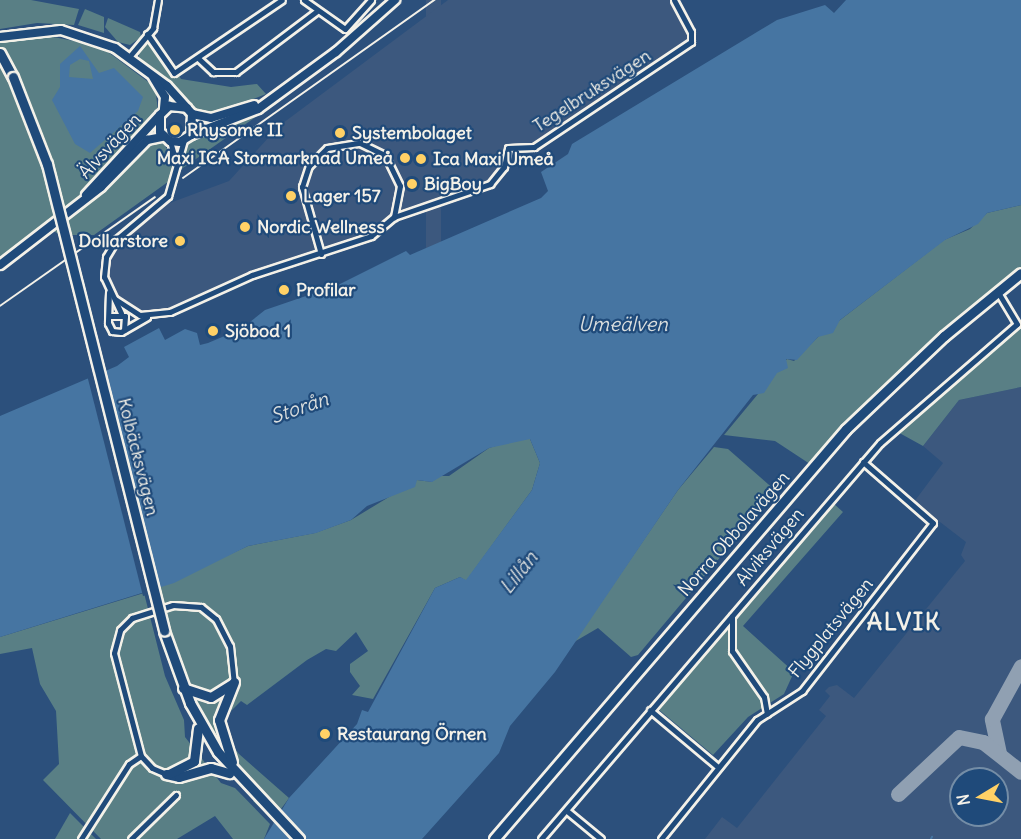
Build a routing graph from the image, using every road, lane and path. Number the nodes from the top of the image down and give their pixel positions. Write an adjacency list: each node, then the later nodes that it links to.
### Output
1 (158, 0): 8 (street)
2 (282, 0): 12 (street)
3 (304, 0): 7 (street)
4 (371, 0): 7 (street)
5 (395, 0): 15 (main road)
6 (674, 0): 23 (street, Tegelbruksvägen)
7 (316, 11): 12 (street)
8 (147, 34): 11 (street); 12 (street)
9 (0, 37): 11 (main road)
10 (0, 53): 37 (highway, Kolbäcksvägen, bridge)
11 (129, 57): 14 (main road)
12 (198, 58)
13 (0, 64): 37 (highway, Kolbäcksvägen, bridge)
14 (153, 77): 16 (main road); 17 (main road)
15 (265, 102): 16 (main road); 18 (main road)
16 (189, 111): 17 (main road); 18 (main road)
17 (162, 112): 19 (main road); 22 (main road, Älvsvägen)
18 (191, 135): 20 (main road)
19 (167, 139): 20 (main road); 21 (street); 22 (main road, Älvsvägen)
20 (184, 140): 21 (street)
21 (178, 168): 27 (street)
22 (83, 199): 25 (main road, Älvsvägen)
23 (393, 217): 24 (street, Tegelbruksvägen); 24 (street)
24 (321, 254): 32 (street, Tegelbruksvägen)
25 (0, 265)
26 (1021, 273): 28 (highway, Norra Obbolavägen)
27 (109, 289): 29 (street); 33 (street)
28 (997, 291): 35 (street, Alviksvägen); 55 (highway, Norra Obbolavägen)
29 (115, 298): 30 (street); 31 (street, Tegelbruksvägen)
30 (123, 314): 31 (street); 33 (street); 34 (street)
31 (140, 315): 32 (street, Tegelbruksvägen)
32 (148, 316): 34 (street, Tegelbruksvägen)
33 (109, 317): 34 (street)
34 (124, 330)
35 (863, 462): 36 (street, Alviksvägen); 41 (street, Flygplatsvägen)
36 (732, 615): 40 (street, Alviksvägen); 41 (street)
37 (162, 632): 39 (highway, Kolbäcksvägen); 42 (highway, Kolbäcksvägen)
38 (234, 679): 39 (highway); 43 (street); 47 (highway)
39 (183, 688): 47 (highway, Kolbäcksvägen)
40 (650, 710): 44 (street); 50 (street, Alviksvägen)
41 (767, 714): 44 (street, Flygplatsvägen)
42 (198, 728): 45 (highway, Kolbäcksvägen); 46 (highway)
43 (141, 756): 46 (street); 51 (street)
44 (718, 767): 58 (street, Flygplatsvägen)
45 (229, 773): 46 (highway); 49 (highway, Kolbäcksvägen)
46 (166, 774)
47 (250, 789): 49 (highway, Kolbäcksvägen)
48 (176, 795): 52 (street)
49 (255, 799): 53 (highway, Kolbäcksvägen); 54 (highway, Kolbäcksvägen)
50 (567, 811): 56 (street, Alviksvägen); 57 (street)
51 (81, 839)
52 (131, 839)
53 (291, 839)
54 (299, 839)
55 (494, 839)
56 (542, 839)
57 (601, 839)
58 (661, 839)

